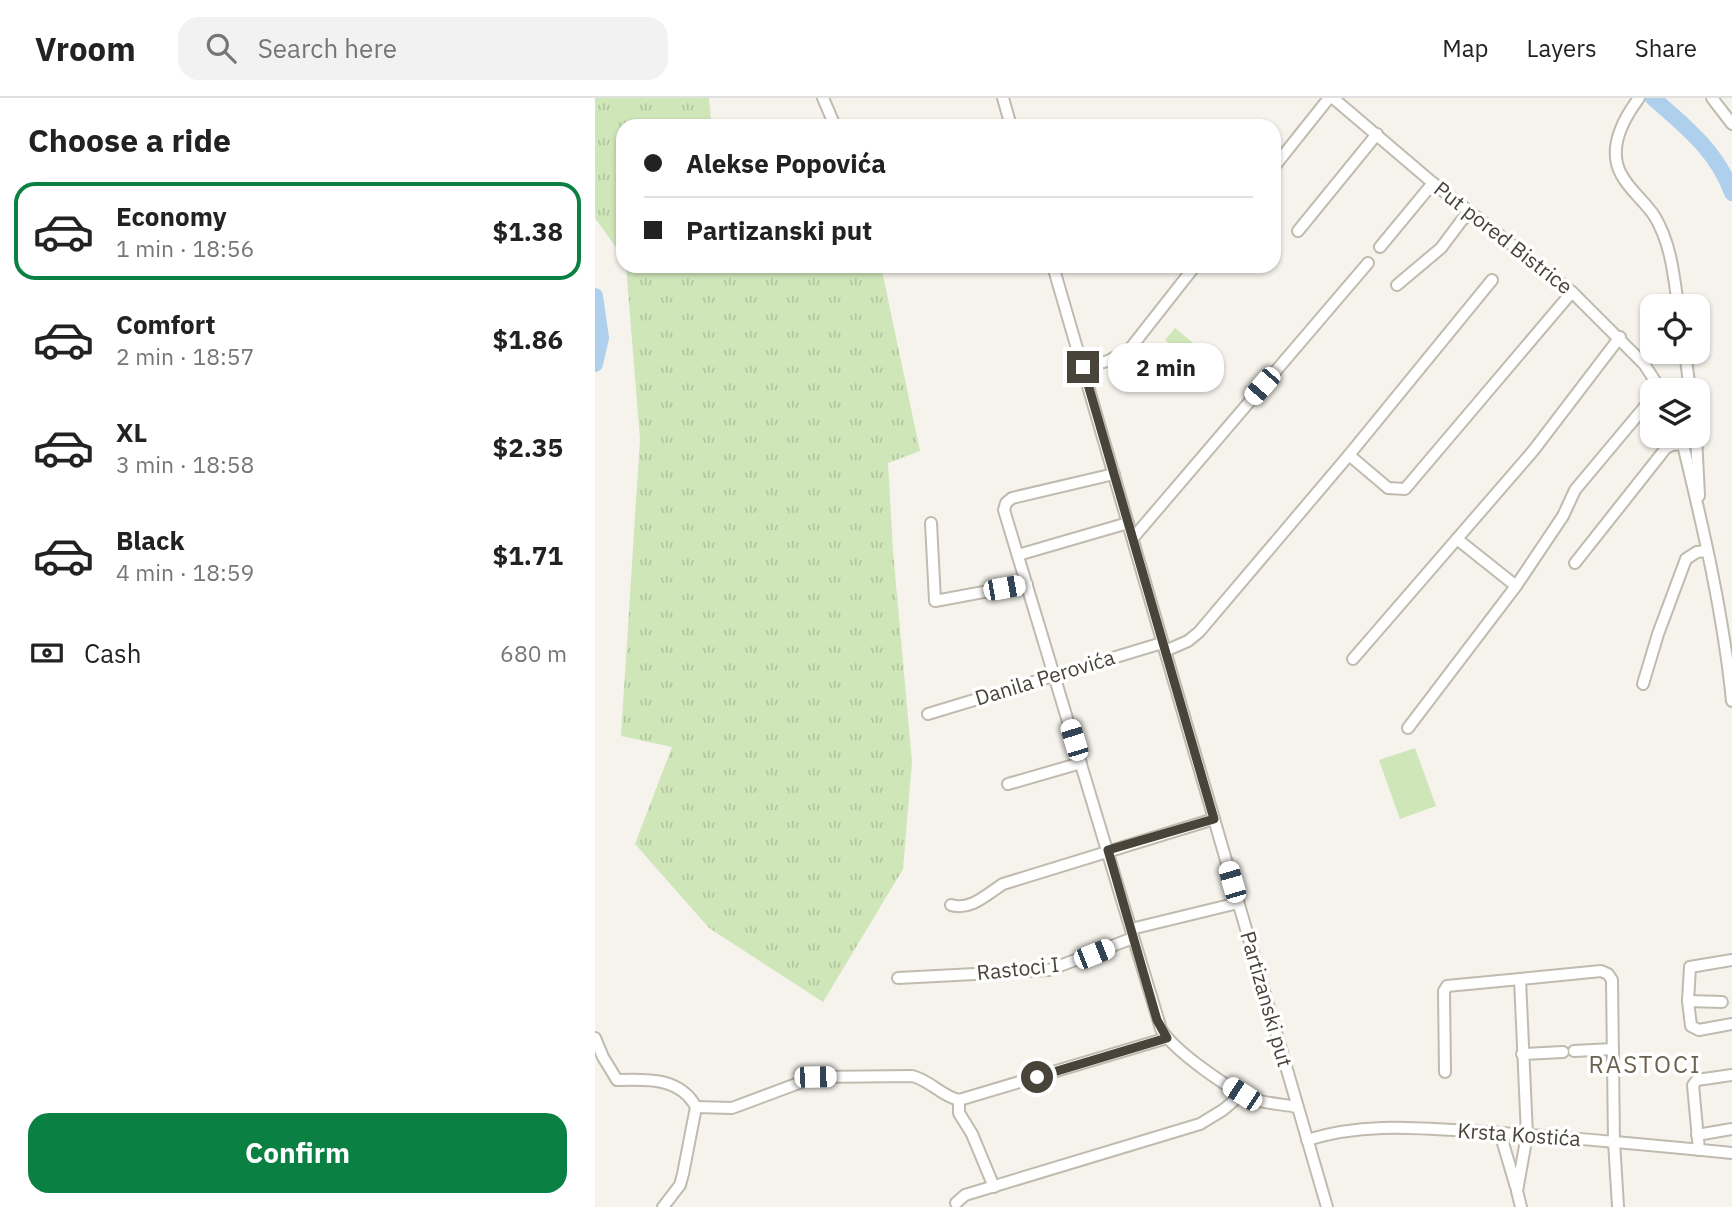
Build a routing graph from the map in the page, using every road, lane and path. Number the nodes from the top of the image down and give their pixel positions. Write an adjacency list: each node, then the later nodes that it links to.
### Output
1 (823, 98): 6 (street)
2 (1003, 98): 7 (street)
3 (1331, 98): 9 (street, Put pored Bistrice); 10 (street)
4 (1712, 98): 8 (street)
5 (1637, 101): 21 (street)
6 (832, 119)
7 (1009, 119)
8 (1732, 124)
9 (1377, 134): 11 (street, Put pored Bistrice); 13 (street)
10 (1281, 159)
11 (1433, 183): 12 (street, Put pored Bistrice); 14 (street)
12 (1472, 213): 19 (street); 20 (street, Put pored Bistrice)
13 (1299, 231)
14 (1380, 247)
15 (1368, 263): 34 (street)
16 (1055, 273): 23 (street, Partizanski put)
17 (1190, 273): 23 (street)
18 (1492, 280): 29 (street, Danila Perovića)
19 (1397, 285)
20 (1572, 292): 22 (street, Put pored Bistrice); 29 (street)
21 (1676, 294)
22 (1620, 337): 24 (street, Put pored Bistrice); 35 (street)
23 (1083, 367): 30 (street, Partizanski put)
24 (1653, 378)
25 (1640, 412): 40 (street)
26 (1666, 448): 38 (street)
27 (1684, 448): 31 (street)
28 (1697, 448): 31 (street)
29 (1349, 456): 41 (street, Danila Perovića)
30 (1114, 474): 33 (street, Partizanski put); 37 (street)
31 (1697, 502): 36 (street)
32 (931, 523): 39 (street)
33 (1129, 523): 34 (street, Partizanski put); 37 (street)
34 (1133, 538): 41 (street, Partizanski put)
35 (1457, 539): 40 (street); 42 (street)
36 (1707, 551): 44 (street); 45 (street)
37 (1018, 555): 39 (street)
38 (1575, 564)
39 (1027, 584): 43 (street)
40 (1516, 586): 47 (street)
41 (1164, 647): 43 (street, Danila Perovića); 50 (street, Partizanski put)
42 (1353, 659)
43 (1054, 674): 46 (street, Danila Perovića); 48 (street)
44 (1643, 684)
45 (1732, 700)
46 (928, 714)
47 (1408, 728)
48 (1081, 763): 49 (street); 51 (street)
49 (1008, 784)
50 (1214, 819): 51 (street); 52 (street, Partizanski put)
51 (1108, 850): 53 (street); 54 (street)
52 (1238, 903): 54 (street, Rastoci I); 70 (street, Partizanski put)
53 (951, 905)
54 (1132, 933): 56 (street, Rastoci I); 62 (street)
55 (1732, 960): 58 (street)
56 (898, 978)
57 (1520, 979): 63 (street); 64 (street); 65 (street)
58 (1688, 1001): 59 (street); 60 (street)
59 (1722, 1002)
60 (1732, 1024)
61 (595, 1038): 69 (street)
62 (1167, 1038): 67 (street); 68 (street)
63 (1613, 1049): 64 (street); 76 (street)
64 (1522, 1054): 73 (street)
65 (1445, 1072)
66 (1732, 1075): 74 (street)
67 (1242, 1094): 70 (street); 79 (street)
68 (959, 1100): 69 (street); 79 (street)
69 (696, 1107): 84 (street)
70 (1297, 1107): 75 (street, Partizanski put)
71 (1732, 1129): 74 (street)
72 (1500, 1133): 73 (street, Krsta Kostića); 75 (street, Krsta Kostića); 80 (street)
73 (1527, 1135): 76 (street, Krsta Kostića); 80 (street)
74 (1697, 1135): 77 (street)
75 (1307, 1140): 82 (street, Partizanski put)
76 (1614, 1142): 77 (street, Krsta Kostića); 83 (street)
77 (1699, 1150): 78 (street, Krsta Kostića)
78 (1732, 1153)
79 (994, 1187): 81 (street)
80 (1517, 1191): 85 (street)
81 (956, 1203)
82 (1323, 1206)
83 (1618, 1206)
84 (663, 1207)
85 (1521, 1207)

